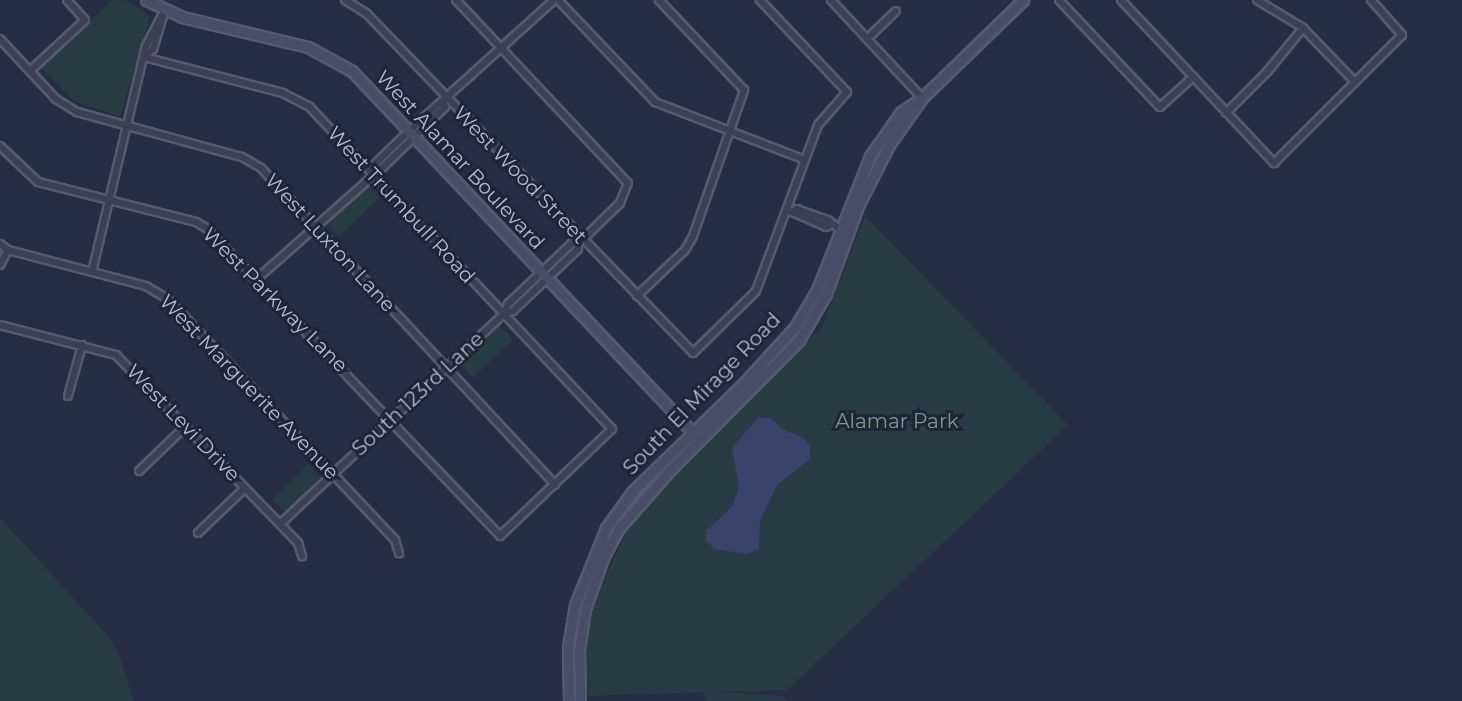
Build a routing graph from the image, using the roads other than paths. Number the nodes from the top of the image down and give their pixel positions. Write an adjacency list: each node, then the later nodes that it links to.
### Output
1 (67, 0): 21 (street)
2 (146, 0): 14 (main road, West Alamar Boulevard)
3 (345, 0): 25 (street, West Wood Street)
4 (456, 0): 19 (street)
5 (556, 0): 19 (street); 28 (street)
6 (659, 0): 28 (street)
7 (760, 0): 31 (street)
8 (831, 0): 18 (street)
9 (1023, 0): 24 (main road, South El Mirage Road)
10 (1059, 0): 22 (street)
11 (1121, 0): 22 (street)
12 (1257, 0): 16 (street)
13 (1371, 0): 23 (street)
14 (165, 10): 20 (street); 29 (main road, West Alamar Boulevard)
15 (896, 11): 18 (street)
16 (1303, 28): 23 (street); 26 (street)
17 (0, 39): 21 (street, West Luxton Lane)
18 (867, 39): 24 (street)
19 (502, 48): 25 (street); 37 (street, South 123rd Lane)
20 (144, 57): 27 (street); 32 (street, West Trumbull Road)
21 (30, 71): 27 (street, West Luxton Lane)
22 (1193, 77): 26 (street)
23 (1355, 82): 26 (street)
24 (922, 98): 36 (main road, South El Mirage Road); 62 (main road, South El Mirage Road)
25 (446, 101): 29 (street); 37 (street, West Wood Street)
26 (1226, 113)
27 (125, 128): 33 (street); 35 (street, West Luxton Lane)
28 (730, 132): 31 (street); 44 (street)
29 (412, 133): 32 (street); 42 (main road, West Alamar Boulevard)
30 (0, 146): 33 (street, West Parkway Lane)
31 (803, 159): 34 (street)
32 (372, 173): 35 (street); 45 (street, West Trumbull Road)
33 (108, 201): 41 (street); 43 (street, West Parkway Lane)
34 (788, 211): 36 (street); 44 (street, West Wood Street)
35 (316, 226): 43 (street); 48 (street, West Luxton Lane)
36 (835, 227): 52 (main road, South El Mirage Road)
37 (580, 242): 42 (street, South 123rd Lane); 44 (street, West Wood Street)
38 (0, 244): 39 (street, West Marguerite Avenue)
39 (8, 250): 40 (street); 41 (street, West Marguerite Avenue)
40 (0, 266)
41 (92, 272): 54 (street, West Marguerite Avenue)
42 (544, 276): 45 (street, South 123rd Lane); 52 (main road, West Alamar Boulevard)
43 (258, 278): 50 (street, West Parkway Lane)
44 (637, 296)
45 (504, 314): 48 (street, South 123rd Lane); 55 (street, West Trumbull Road)
46 (0, 325): 47 (street, West Levi Drive)
47 (82, 345): 49 (street); 51 (street, West Levi Drive)
48 (446, 369): 50 (street, South 123rd Lane); 55 (street, West Luxton Lane)
49 (68, 396)
50 (390, 420): 54 (street, South 123rd Lane); 55 (street, West Parkway Lane)
51 (186, 426): 53 (street); 56 (street, West Levi Drive)
52 (693, 433): 61 (main road, South El Mirage Road)
53 (139, 471)
54 (334, 474): 57 (street, South 123rd Lane); 59 (street, West Marguerite Avenue)
55 (555, 484)
56 (245, 488): 57 (street, West Levi Drive); 58 (street)
57 (280, 524): 60 (street, West Levi Drive)
58 (198, 533)
59 (399, 553)
60 (302, 556)
61 (569, 701)
62 (580, 701)

